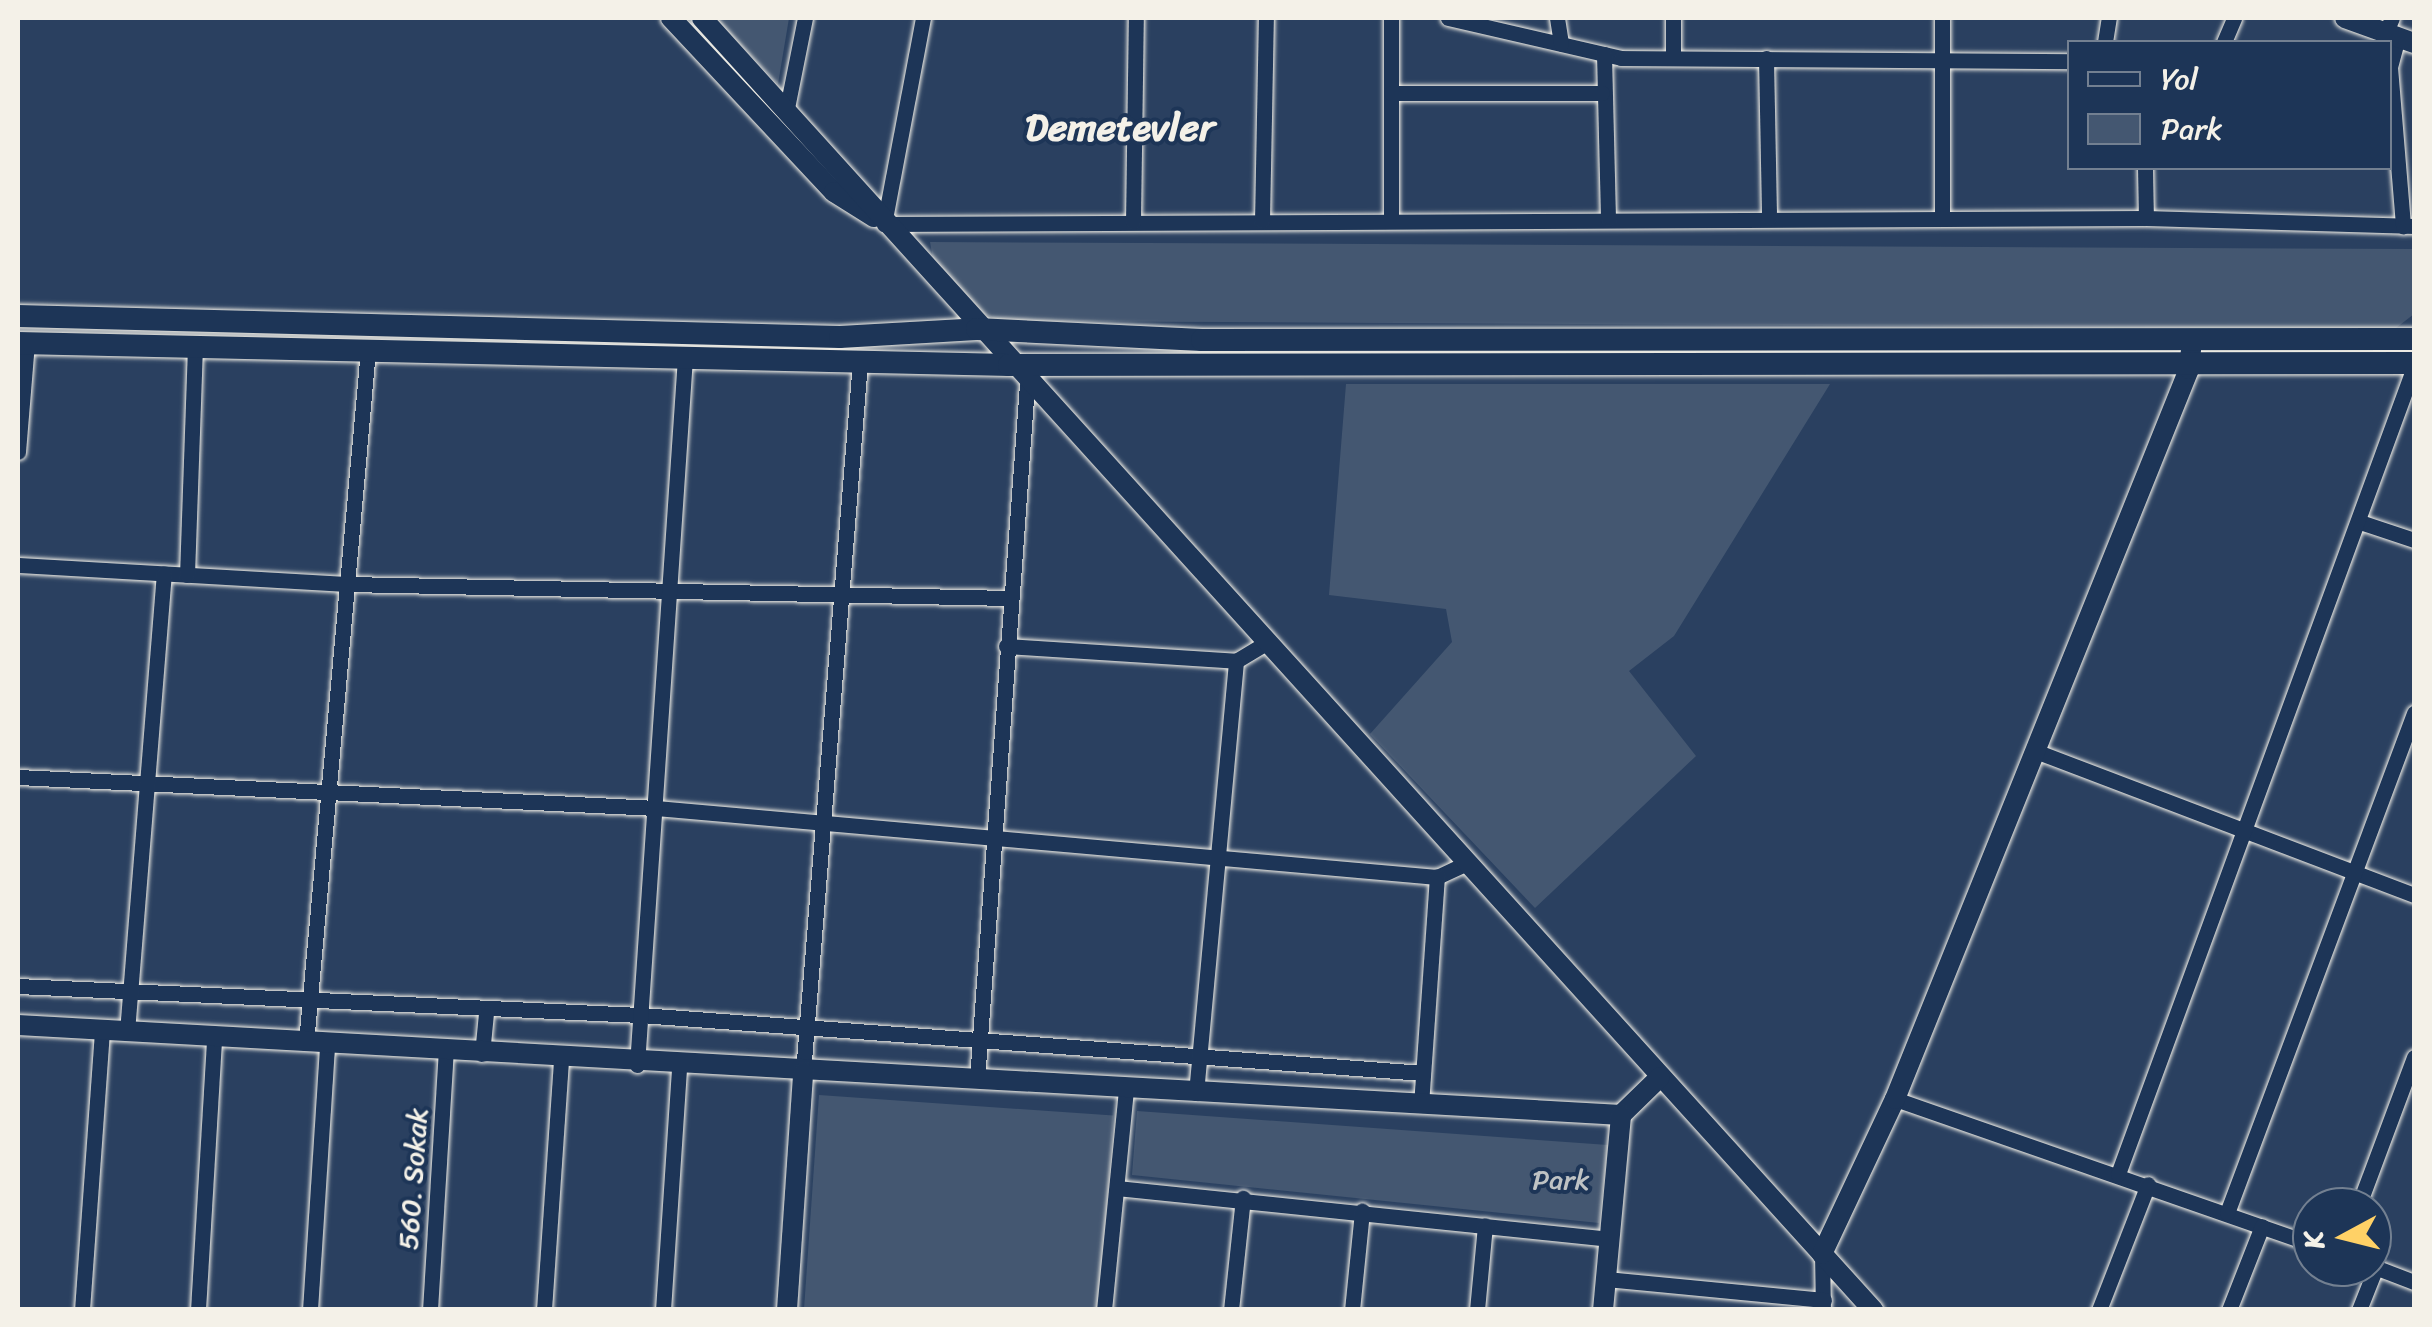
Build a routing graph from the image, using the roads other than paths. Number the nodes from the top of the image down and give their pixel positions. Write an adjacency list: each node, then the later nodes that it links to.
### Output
1 (671, 18): 33 (street)
2 (702, 18): 24 (street)
3 (805, 18): 24 (street)
4 (924, 18): 33 (street)
5 (1132, 18): 32 (street)
6 (1266, 18): 31 (street)
7 (1391, 18): 22 (street)
8 (1448, 18): 14 (street)
9 (1557, 18): 14 (street)
10 (1673, 18): 16 (street)
11 (1942, 18): 19 (street)
12 (2345, 18): 13 (street)
13 (2398, 32): 18 (street)
14 (1561, 44): 15 (street)
15 (1604, 54): 16 (street); 23 (street)
16 (1673, 58): 17 (street)
17 (1766, 58): 19 (street); 26 (street)
18 (2392, 58)
19 (1942, 59): 20 (street); 27 (street)
20 (2067, 61)
21 (2392, 85): 34 (street)
22 (1391, 93): 23 (street); 29 (street)
23 (1602, 93): 30 (street)
24 (787, 108): 33 (street)
25 (2145, 170): 28 (street)
26 (1769, 218): 27 (street); 30 (street)
27 (1942, 218): 28 (street)
28 (2146, 218): 34 (street)
29 (1391, 220): 30 (street); 31 (street)
30 (1608, 220)
31 (1262, 221): 32 (street)
32 (1133, 222): 33 (street)
33 (884, 224): 36 (street)
34 (2408, 226)
35 (18, 316): 36 (main road)
36 (977, 329): 38 (main road); 44 (street)
37 (2414, 339): 38 (main road)
38 (2192, 340): 46 (street)
39 (22, 343): 40 (main road); 48 (street)
40 (195, 347): 41 (main road); 53 (street)
41 (368, 350): 42 (main road); 54 (street)
42 (685, 358): 43 (main road); 55 (street)
43 (860, 362): 44 (main road); 56 (street)
44 (1008, 365): 46 (main road); 47 (street)
45 (2414, 365): 46 (main road); 49 (street)
46 (2189, 368): 62 (street)
47 (1027, 386): 57 (street); 58 (street)
48 (18, 452)
49 (2360, 522): 50 (street); 68 (street)
50 (2414, 540)
51 (18, 565): 52 (street)
52 (164, 574): 53 (street); 64 (street)
53 (186, 575): 54 (street)
54 (347, 584): 55 (street); 65 (street)
55 (673, 590): 56 (street); 66 (street)
56 (841, 594): 57 (street); 67 (street)
57 (1010, 598): 59 (street)
58 (1264, 644): 60 (street); 71 (street)
59 (1006, 646): 60 (street); 69 (street)
60 (1236, 661): 70 (street)
61 (2414, 713): 72 (street)
62 (2035, 750): 68 (street); 100 (street)
63 (18, 777): 64 (street)
64 (151, 782): 65 (street); 76 (street)
65 (328, 789): 66 (street); 77 (street)
66 (656, 808): 67 (street); 79 (street)
67 (822, 822): 69 (street); 81 (street)
68 (2244, 830): 72 (street); 103 (street)
69 (993, 841): 70 (street); 85 (street)
70 (1222, 858): 73 (street); 91 (street)
71 (1465, 864): 73 (street); 96 (street)
72 (2354, 872): 74 (street); 109 (street)
73 (1437, 876): 95 (street)
74 (2414, 895)
75 (18, 986): 76 (street)
76 (131, 992): 77 (street); 83 (street)
77 (309, 1004): 78 (street); 86 (street)
78 (486, 1013): 79 (street); 88 (street)
79 (641, 1014): 81 (street); 92 (street)
80 (18, 1025): 82 (street)
81 (807, 1025): 85 (street); 94 (street)
82 (102, 1030): 83 (street); 117 (street)
83 (127, 1032): 84 (street)
84 (214, 1038): 86 (street); 118 (street)
85 (980, 1041): 91 (street); 97 (street)
86 (316, 1044): 87 (street); 119 (street)
87 (446, 1052): 88 (street); 120 (street, 560. Sokak)
88 (482, 1054): 90 (street)
89 (2414, 1057): 105 (street)
90 (562, 1060): 92 (street); 121 (street)
91 (1201, 1062): 95 (street); 99 (street)
92 (637, 1065): 93 (street)
93 (679, 1066): 94 (street); 122 (street)
94 (803, 1073): 97 (street); 123 (street)
95 (1423, 1073): 101 (street)
96 (1660, 1077): 102 (street); 114 (street)
97 (977, 1080): 98 (street)
98 (1126, 1090): 99 (street); 106 (street)
99 (1196, 1093): 101 (street)
100 (1895, 1099): 103 (street); 114 (street)
101 (1421, 1105): 102 (street)
102 (1621, 1115): 113 (street)
103 (2118, 1174): 104 (street)
104 (2148, 1184): 109 (street); 130 (street)
105 (2365, 1187)
106 (1117, 1188): 107 (street); 124 (street)
107 (1242, 1198): 108 (street); 125 (street)
108 (1362, 1211): 110 (street); 126 (street)
109 (2226, 1213): 111 (street)
110 (1485, 1225): 113 (street); 127 (street)
111 (2262, 1226): 112 (street); 131 (street)
112 (2292, 1237)
113 (1610, 1238): 115 (street)
114 (1822, 1254): 116 (street); 129 (street)
115 (1606, 1279): 116 (street); 128 (street)
116 (1824, 1305)
117 (82, 1310)
118 (198, 1310)
119 (310, 1310)
120 (430, 1310)
121 (544, 1310)
122 (663, 1310)
123 (787, 1310)
124 (1104, 1310)
125 (1231, 1310)
126 (1352, 1310)
127 (1477, 1310)
128 (1604, 1310)
129 (1873, 1310)
130 (2099, 1310)
131 (2228, 1310)

